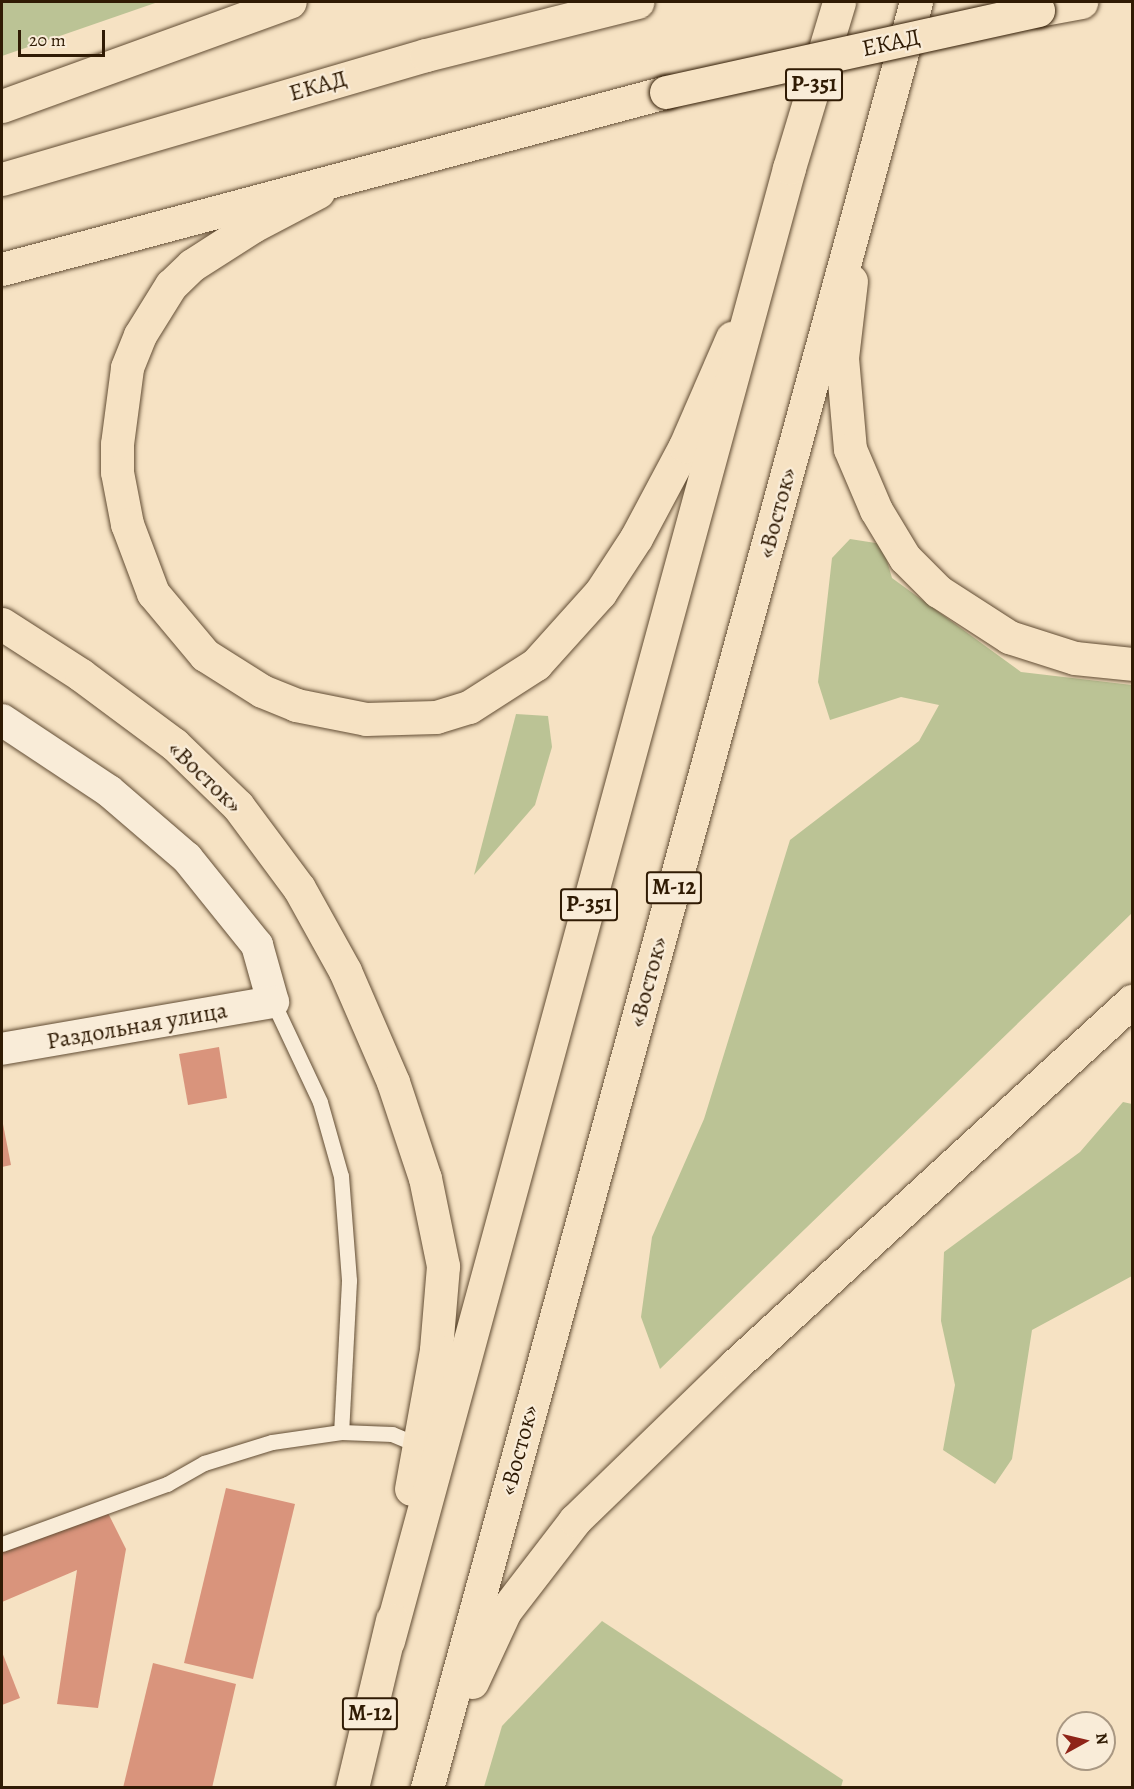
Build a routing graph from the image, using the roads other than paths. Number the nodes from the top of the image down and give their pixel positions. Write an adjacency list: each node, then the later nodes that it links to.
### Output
1 (290, 2): 6 (main road)
2 (637, 2): 10 (main road, ЕКАД)
3 (839, 2): 8 (main road, Р-351)
4 (916, 2): 7 (main road, «Восток» / М-12)
5 (1081, 2): 9 (main road, ЕКАД, bridge)
6 (2, 106)
7 (877, 148): 13 (main road); 22 (main road, «Восток» / М-12)
8 (789, 168): 9 (main road); 21 (main road, Р-351)
9 (358, 173): 11 (main road)
10 (2, 179)
11 (2, 269)
12 (2, 624): 19 (main road, «Восток»)
13 (1132, 664)
14 (2, 720): 16 (street)
15 (1132, 1001): 22 (main road)
16 (273, 1002): 17 (street, Раздольная улица); 18 (lane)
17 (2, 1049)
18 (341, 1432): 19 (lane); 20 (lane)
19 (418, 1445): 21 (main road, «Восток»)
20 (2, 1544)
21 (388, 1641): 23 (main road, «Восток» / М-12)
22 (428, 1781)
23 (352, 1788)

